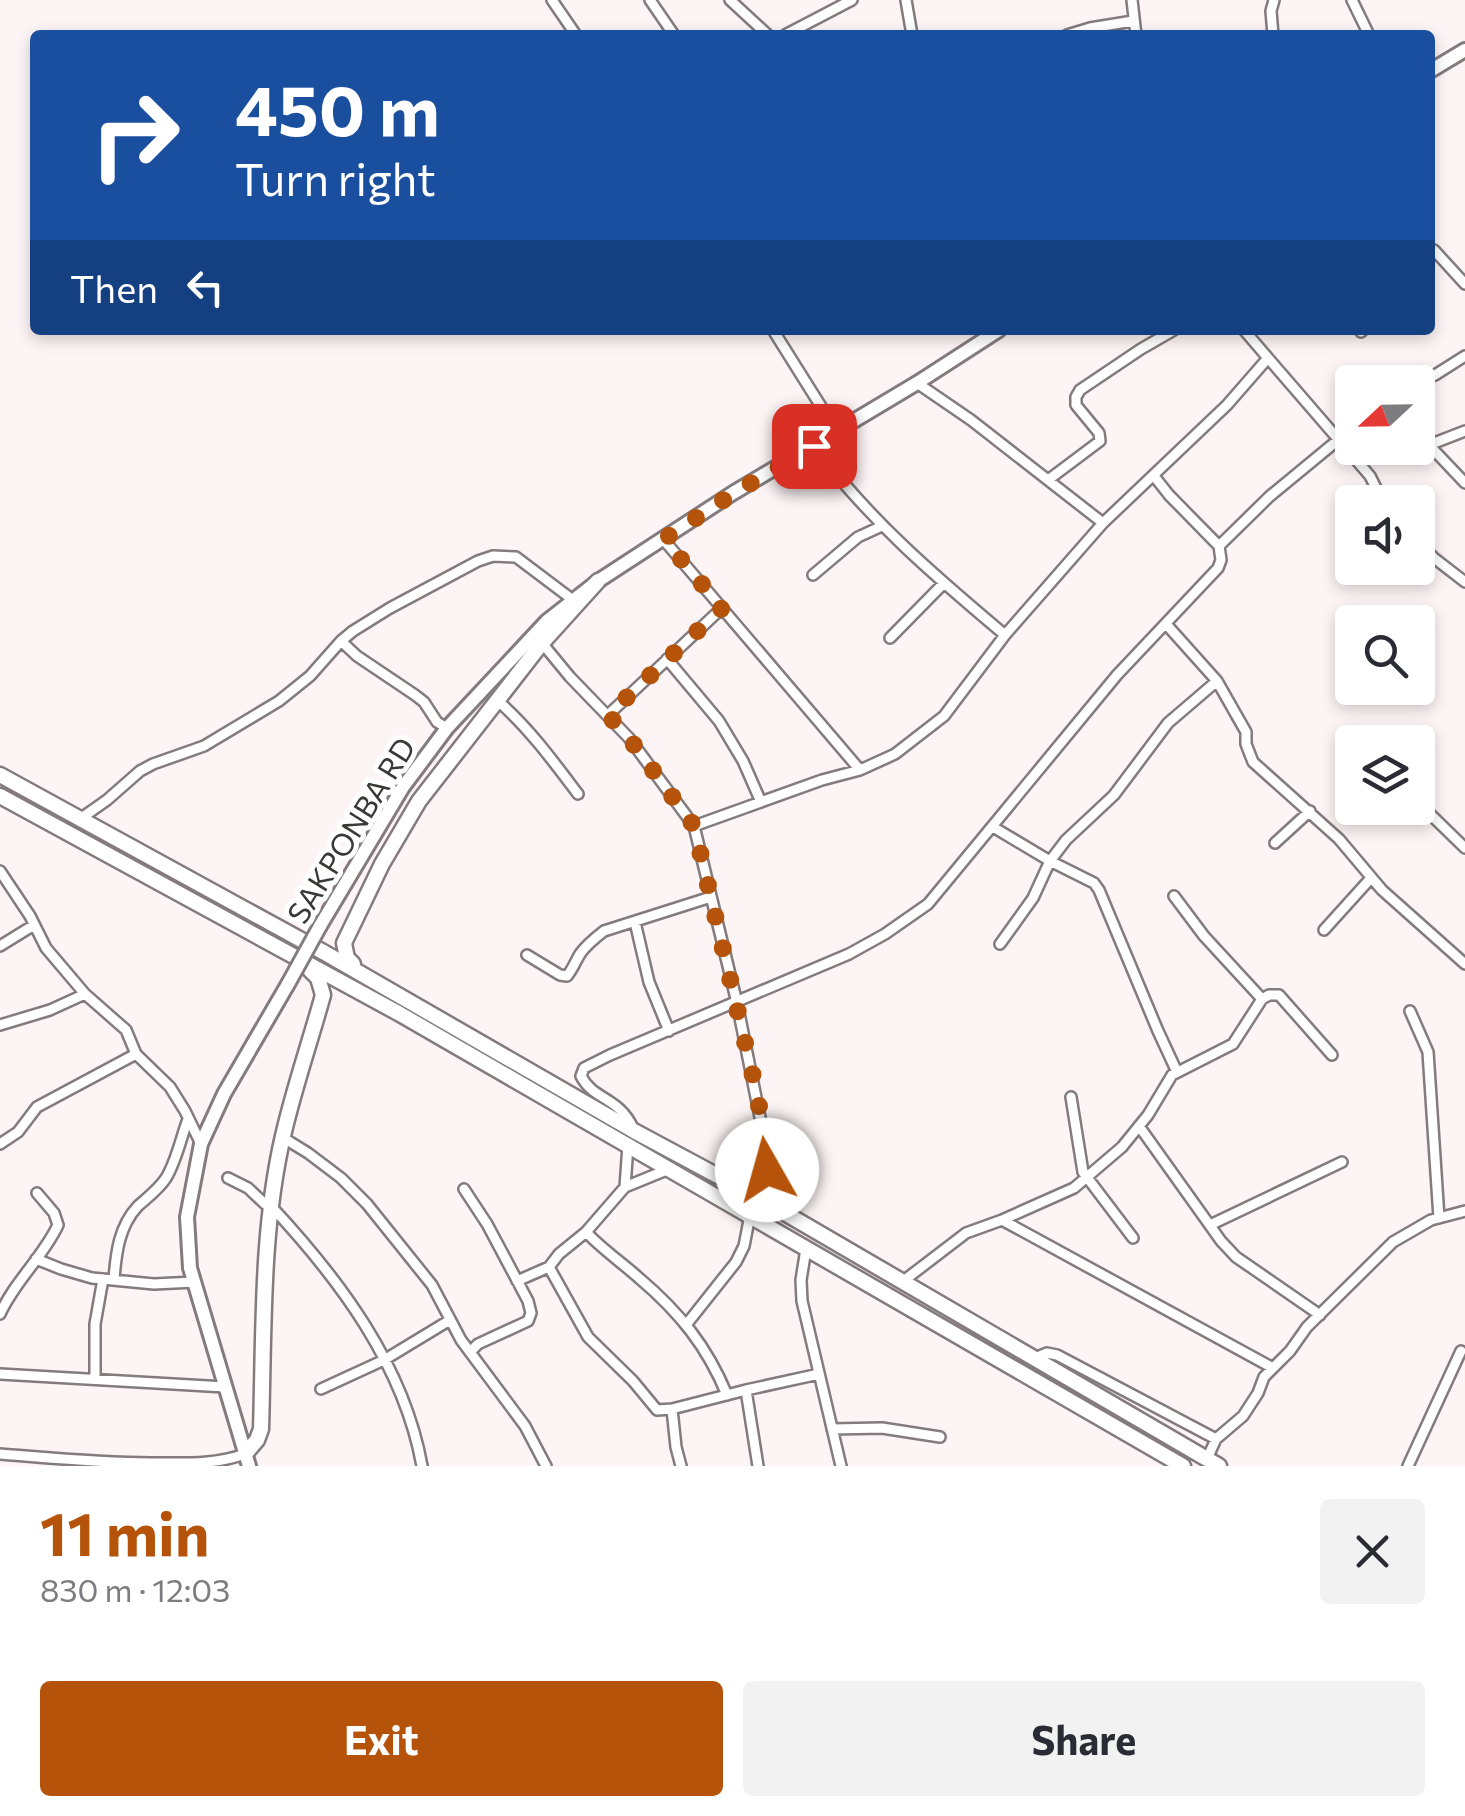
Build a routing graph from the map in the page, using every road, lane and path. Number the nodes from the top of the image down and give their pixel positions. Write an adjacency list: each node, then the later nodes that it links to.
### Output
1 (552, 0): 11 (street)
2 (650, 0): 12 (street)
3 (730, 0): 13 (street)
4 (852, 0): 9 (street)
5 (906, 0): 15 (street)
6 (1132, 0): 10 (street)
7 (1274, 0): 18 (street)
8 (1352, 0): 19 (street)
9 (834, 5): 14 (street)
10 (1133, 21): 16 (street); 17 (street)
11 (573, 30)
12 (671, 30)
13 (763, 30)
14 (794, 30)
15 (911, 30)
16 (1083, 30)
17 (1135, 30)
18 (1273, 30)
19 (1367, 30)
20 (1465, 50): 21 (main road)
21 (1435, 67)
22 (1435, 255): 23 (street)
23 (1465, 284)
24 (776, 335): 33 (street)
25 (1165, 335): 40 (street)
26 (1248, 335): 29 (street)
27 (978, 336): 31 (main road, SAKPONBA RD)
28 (1465, 356): 30 (street)
29 (1268, 358): 34 (street); 39 (street)
30 (1435, 375)
31 (917, 384): 33 (main road, SAKPONBA RD); 40 (street)
32 (1465, 431): 35 (street)
33 (836, 432): 36 (main road, SAKPONBA RD)
34 (1335, 436)
35 (1435, 443)
36 (814, 446): 43 (street); 44 (main road, SAKPONBA RD)
37 (1335, 446): 45 (street)
38 (1435, 450): 41 (street)
39 (1154, 476): 42 (street); 45 (street)
40 (1048, 480): 42 (street)
41 (1465, 483)
42 (1103, 523): 54 (street)
43 (882, 526): 47 (street); 50 (street)
44 (664, 539): 48 (main road, SAKPONBA RD); 52 (street)
45 (1218, 546): 53 (street)
46 (1435, 558): 49 (street)
47 (812, 575)
48 (598, 581): 51 (main road, SAKPONBA RD); 57 (highway)
49 (1465, 582)
50 (944, 583): 54 (street); 55 (street)
51 (574, 600): 56 (street); 62 (main road, SAKPONBA RD)
52 (722, 608): 58 (street); 63 (street)
53 (1166, 624): 59 (street); 72 (street)
54 (1006, 635): 63 (street)
55 (890, 638)
56 (341, 641): 62 (street); 69 (street)
57 (542, 643): 60 (highway); 61 (street)
58 (668, 659): 61 (street); 67 (street)
59 (1217, 681): 68 (street); 75 (street)
60 (498, 701): 65 (street); 85 (highway)
61 (608, 715): 71 (street)
62 (447, 728): 108 (main road, SAKPONBA RD, bridge)
63 (860, 770): 67 (street)
64 (0, 775): 69 (highway)
65 (578, 794)
66 (0, 796): 84 (highway)
67 (761, 802): 71 (street)
68 (1310, 811): 73 (street); 77 (street)
69 (80, 818): 80 (highway)
70 (1435, 819): 74 (street)
71 (694, 826): 79 (street)
72 (993, 827): 75 (street); 94 (street)
73 (1275, 843)
74 (1465, 848)
75 (1050, 861): 86 (street); 101 (street)
76 (0, 871): 82 (street)
77 (1371, 878): 83 (street); 89 (street)
78 (1174, 896): 93 (street)
79 (711, 897): 81 (street); 94 (street)
80 (255, 914): 85 (highway); 90 (highway)
81 (634, 922): 88 (street); 98 (street)
82 (34, 925): 87 (street); 91 (street)
83 (1324, 930)
84 (253, 934): 92 (highway); 95 (highway)
85 (344, 943): 90 (highway)
86 (1000, 944)
87 (0, 946)
88 (527, 955)
89 (1465, 964)
90 (393, 991): 106 (highway)
91 (85, 994): 97 (street); 99 (street)
92 (323, 994): 95 (highway); 105 (highway)
93 (1262, 999): 100 (street); 101 (street)
94 (737, 1003): 98 (street); 116 (street)
95 (380, 1004): 106 (highway)
96 (1410, 1010): 120 (street)
97 (0, 1025)
98 (669, 1031): 106 (street)
99 (136, 1054): 103 (street); 107 (street)
100 (1332, 1055)
101 (1177, 1072): 104 (street)
102 (1071, 1098): 111 (street)
103 (188, 1119): 108 (street); 128 (street)
104 (1139, 1126): 111 (street); 122 (street)
105 (282, 1138): 117 (highway); 135 (street)
106 (631, 1138): 110 (highway); 113 (street); 116 (highway)
107 (0, 1144)
108 (201, 1144): 130 (main road, SAKPONBA RD)
109 (1342, 1162): 122 (street)
110 (669, 1169): 113 (street); 119 (highway)
111 (1086, 1177): 121 (street); 124 (street)
112 (228, 1178): 117 (street)
113 (625, 1186): 123 (street)
114 (464, 1189): 129 (street)
115 (37, 1193): 126 (street)
116 (759, 1198): 131 (highway)
117 (272, 1199): 141 (street); 155 (highway)
118 (1465, 1211): 120 (street)
119 (750, 1215): 125 (highway); 137 (street)
120 (1440, 1218): 134 (street)
121 (1002, 1220): 131 (street); 142 (street)
122 (1210, 1225): 134 (street)
123 (586, 1232): 127 (street); 137 (street)
124 (1133, 1238)
125 (806, 1248): 136 (highway); 144 (street)
126 (36, 1258): 128 (street); 133 (street)
127 (550, 1267): 129 (street); 150 (street)
128 (109, 1279): 130 (street); 145 (street)
129 (517, 1281): 139 (street)
130 (195, 1282): 146 (main road, SAKPONBA RD)
131 (902, 1282): 132 (highway)
132 (940, 1304): 136 (highway); 140 (highway)
133 (1, 1310)
134 (1320, 1314): 142 (street)
135 (450, 1320): 139 (street); 141 (street)
136 (930, 1320): 163 (highway)
137 (686, 1325): 149 (street)
138 (1461, 1351): 164 (street)
139 (470, 1352): 159 (street)
140 (1034, 1358): 153 (street); 157 (highway)
141 (384, 1360): 147 (street); 158 (street)
142 (1273, 1368): 153 (street)
143 (0, 1374): 145 (street)
144 (819, 1374): 148 (street); 151 (street)
145 (95, 1379): 146 (street)
146 (225, 1387): 155 (main road, SAKPONBA RD)
147 (321, 1389)
148 (746, 1390): 149 (street); 161 (street)
149 (727, 1395): 150 (street)
150 (672, 1409): 160 (street)
151 (832, 1430): 152 (street); 162 (street)
152 (940, 1437)
153 (1216, 1439): 157 (street)
154 (0, 1454): 156 (street)
155 (247, 1460): 156 (street)
156 (37, 1461)
157 (1213, 1462)
158 (422, 1466)
159 (546, 1466)
160 (681, 1466)
161 (758, 1466)
162 (841, 1466)
163 (1183, 1466)
164 (1408, 1466)

